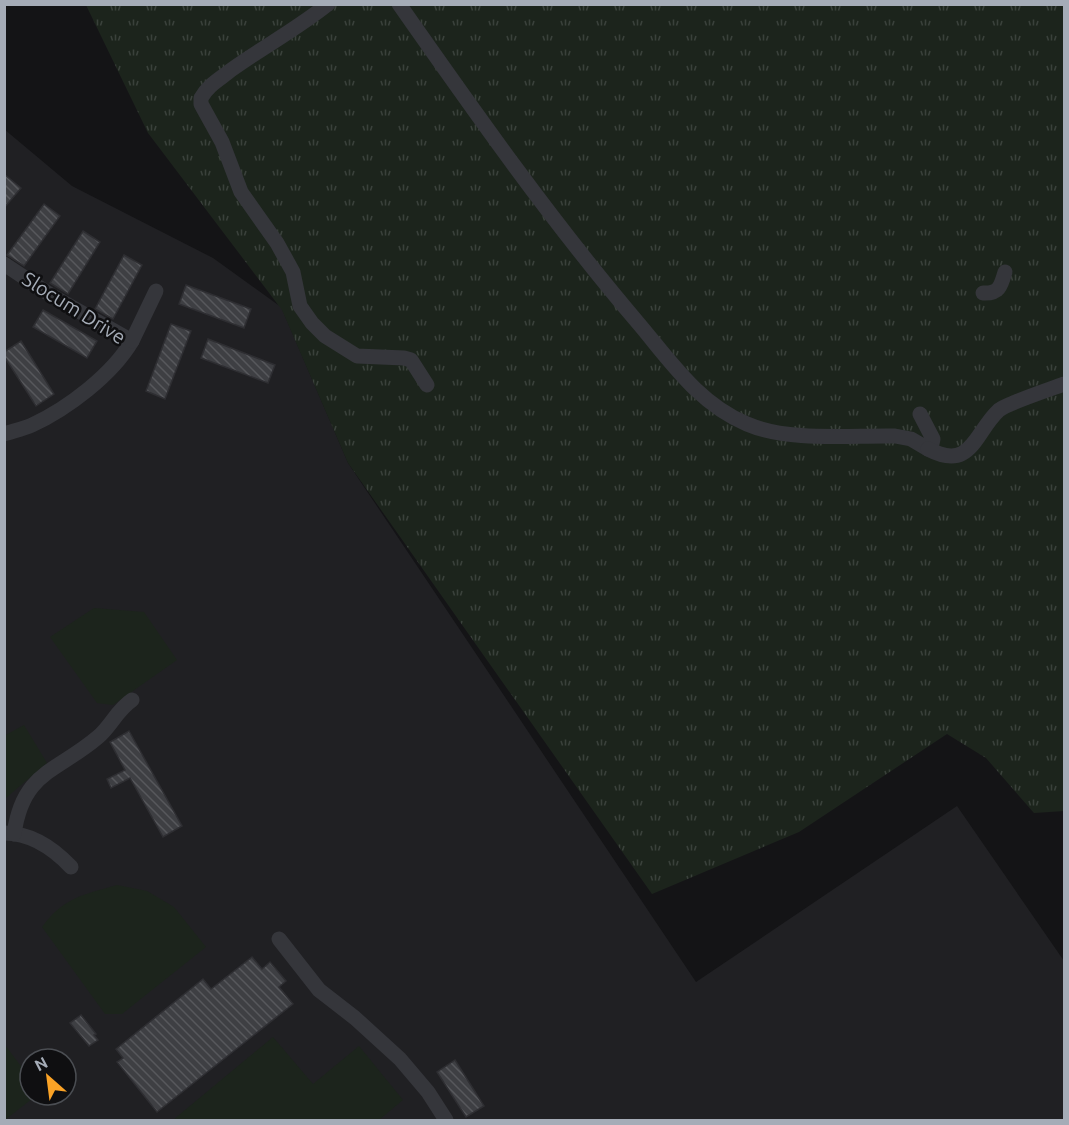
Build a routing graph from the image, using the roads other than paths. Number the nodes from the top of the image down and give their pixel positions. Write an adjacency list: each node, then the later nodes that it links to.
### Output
1 (328, 4): 9 (street)
2 (399, 4): 12 (street)
3 (4, 264): 7 (street, Slocum Drive)
4 (1005, 272): 6 (street)
5 (156, 291): 7 (street)
6 (983, 293)
7 (132, 341): 11 (street, Slocum Drive)
8 (1065, 384): 12 (street)
9 (426, 385)
10 (920, 414): 12 (street)
11 (4, 434)
12 (928, 449)
13 (132, 700): 14 (street)
14 (9, 833): 15 (street)
15 (71, 867)
16 (279, 939): 17 (street)
17 (446, 1120)

